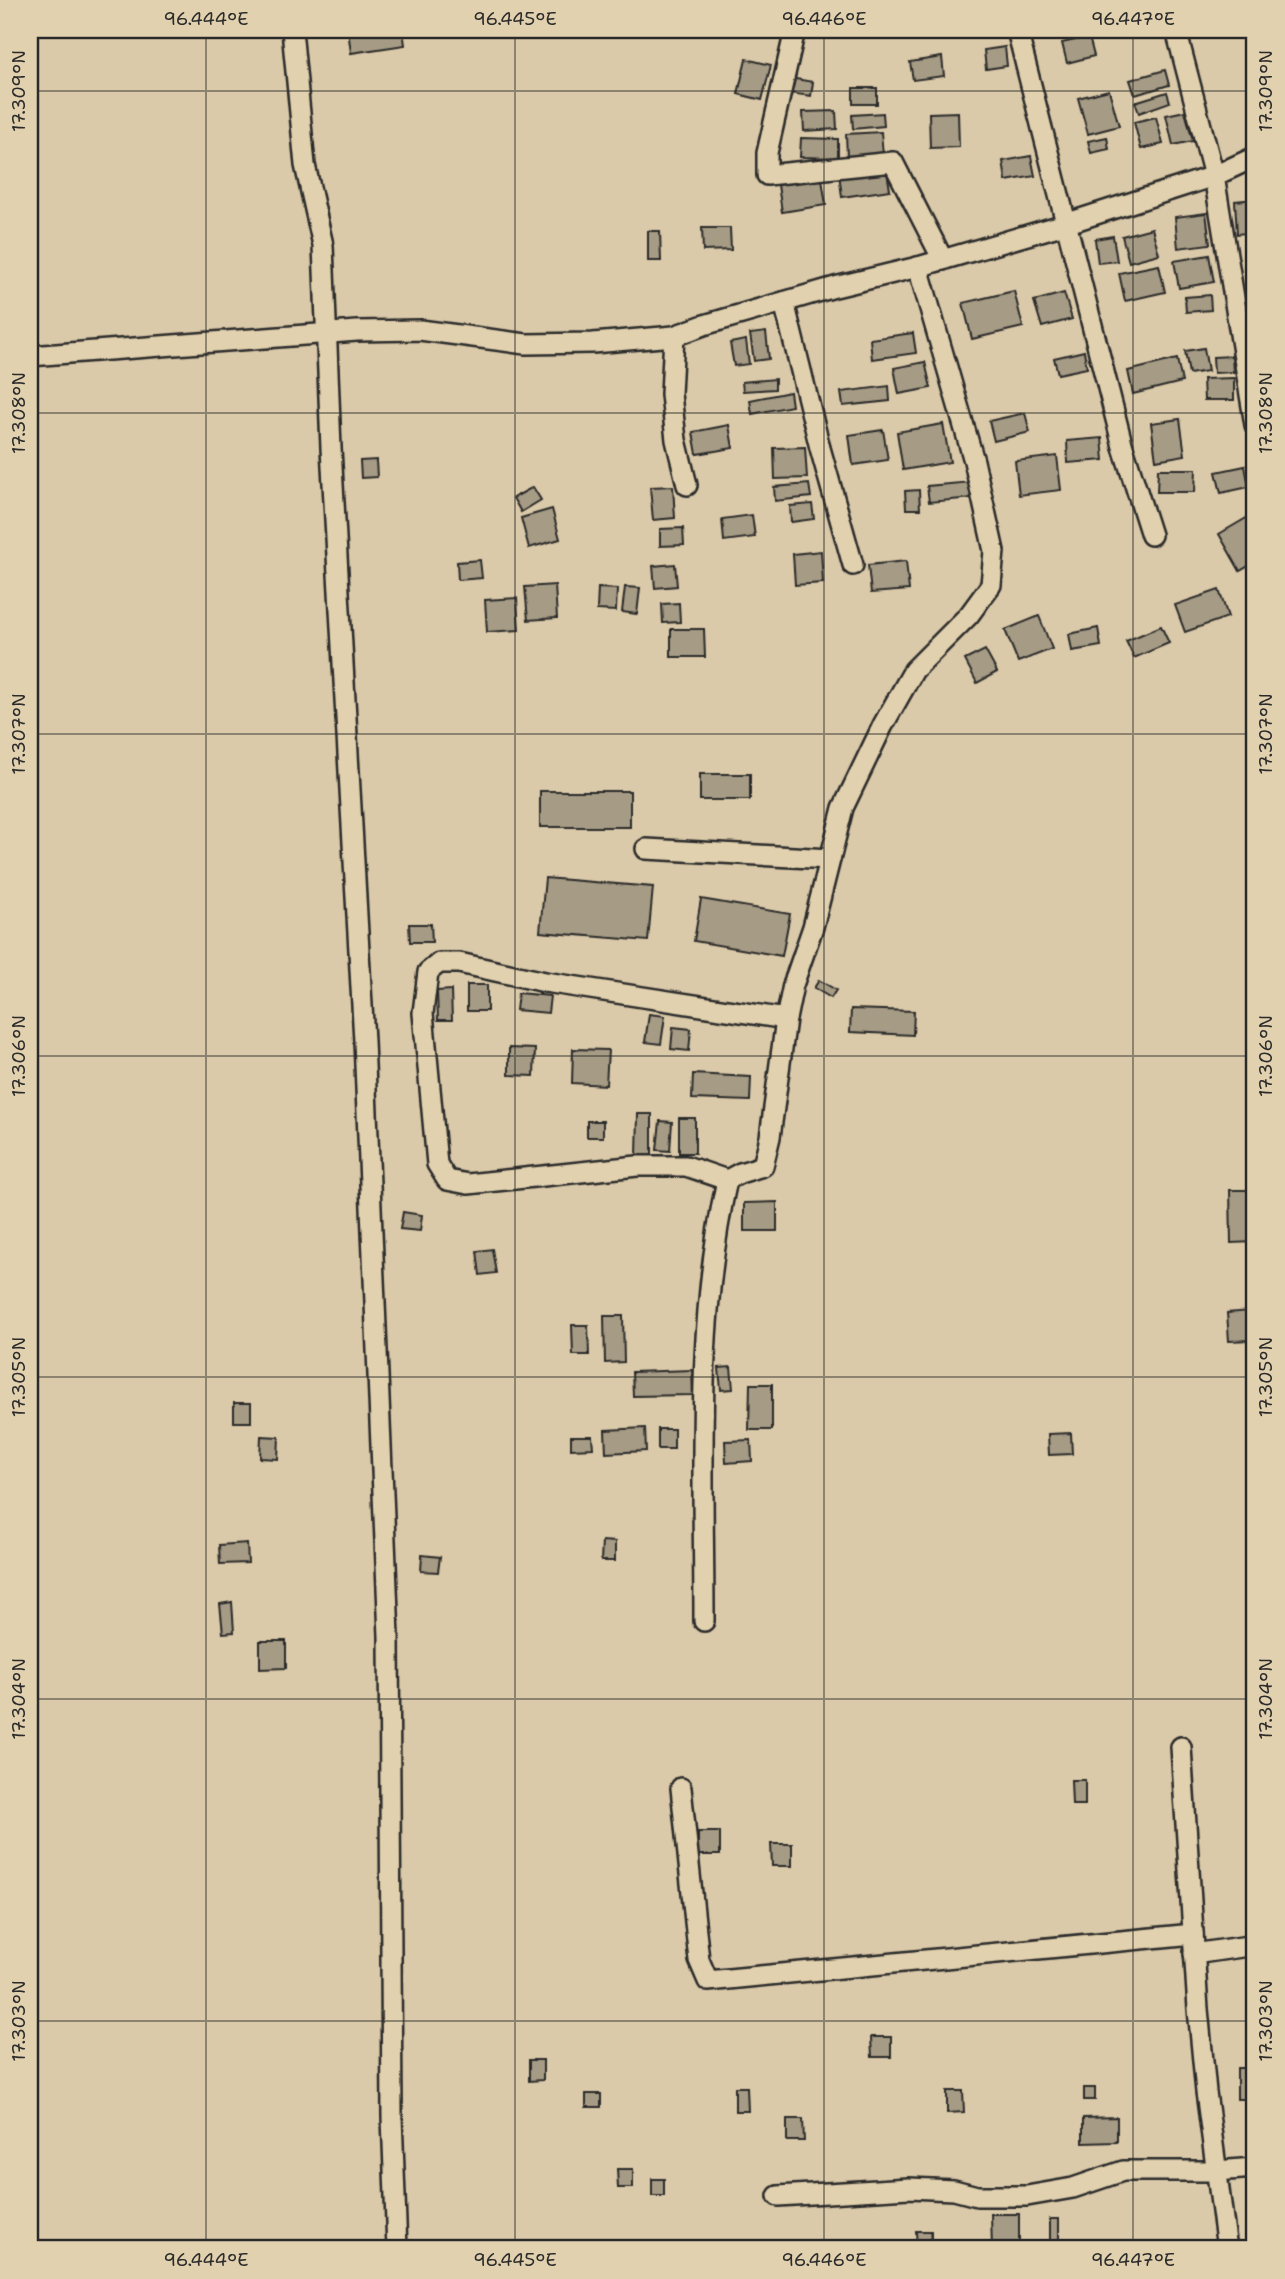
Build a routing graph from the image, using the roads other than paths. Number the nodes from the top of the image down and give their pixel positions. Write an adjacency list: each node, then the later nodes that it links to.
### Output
1 (292, 30): 11 (street)
2 (795, 30): 8 (street)
3 (1017, 30): 7 (street)
4 (1176, 30): 6 (street)
5 (1255, 157): 6 (street)
6 (1214, 176): 7 (street); 14 (street)
7 (1065, 224): 8 (street); 16 (street)
8 (943, 260): 9 (street)
9 (918, 267): 10 (street); 19 (street)
10 (783, 302): 12 (street); 17 (street)
11 (327, 332): 12 (street); 13 (street); 31 (street)
12 (674, 336): 15 (street)
13 (30, 356)
14 (1255, 425)
15 (687, 485)
16 (1152, 535)
17 (853, 565)
18 (646, 849): 19 (street)
19 (830, 859): 20 (street)
20 (786, 1019): 21 (street); 21 (street)
21 (727, 1180): 22 (street)
22 (704, 1621)
23 (1181, 1747): 25 (street)
24 (681, 1787): 25 (street)
25 (1193, 1934): 27 (street)
26 (1255, 1945): 27 (street)
27 (1194, 1954): 29 (street)
28 (1255, 2168): 29 (street)
29 (1216, 2171): 30 (street); 32 (street)
30 (778, 2196)
31 (397, 2249)
32 (1227, 2249)

